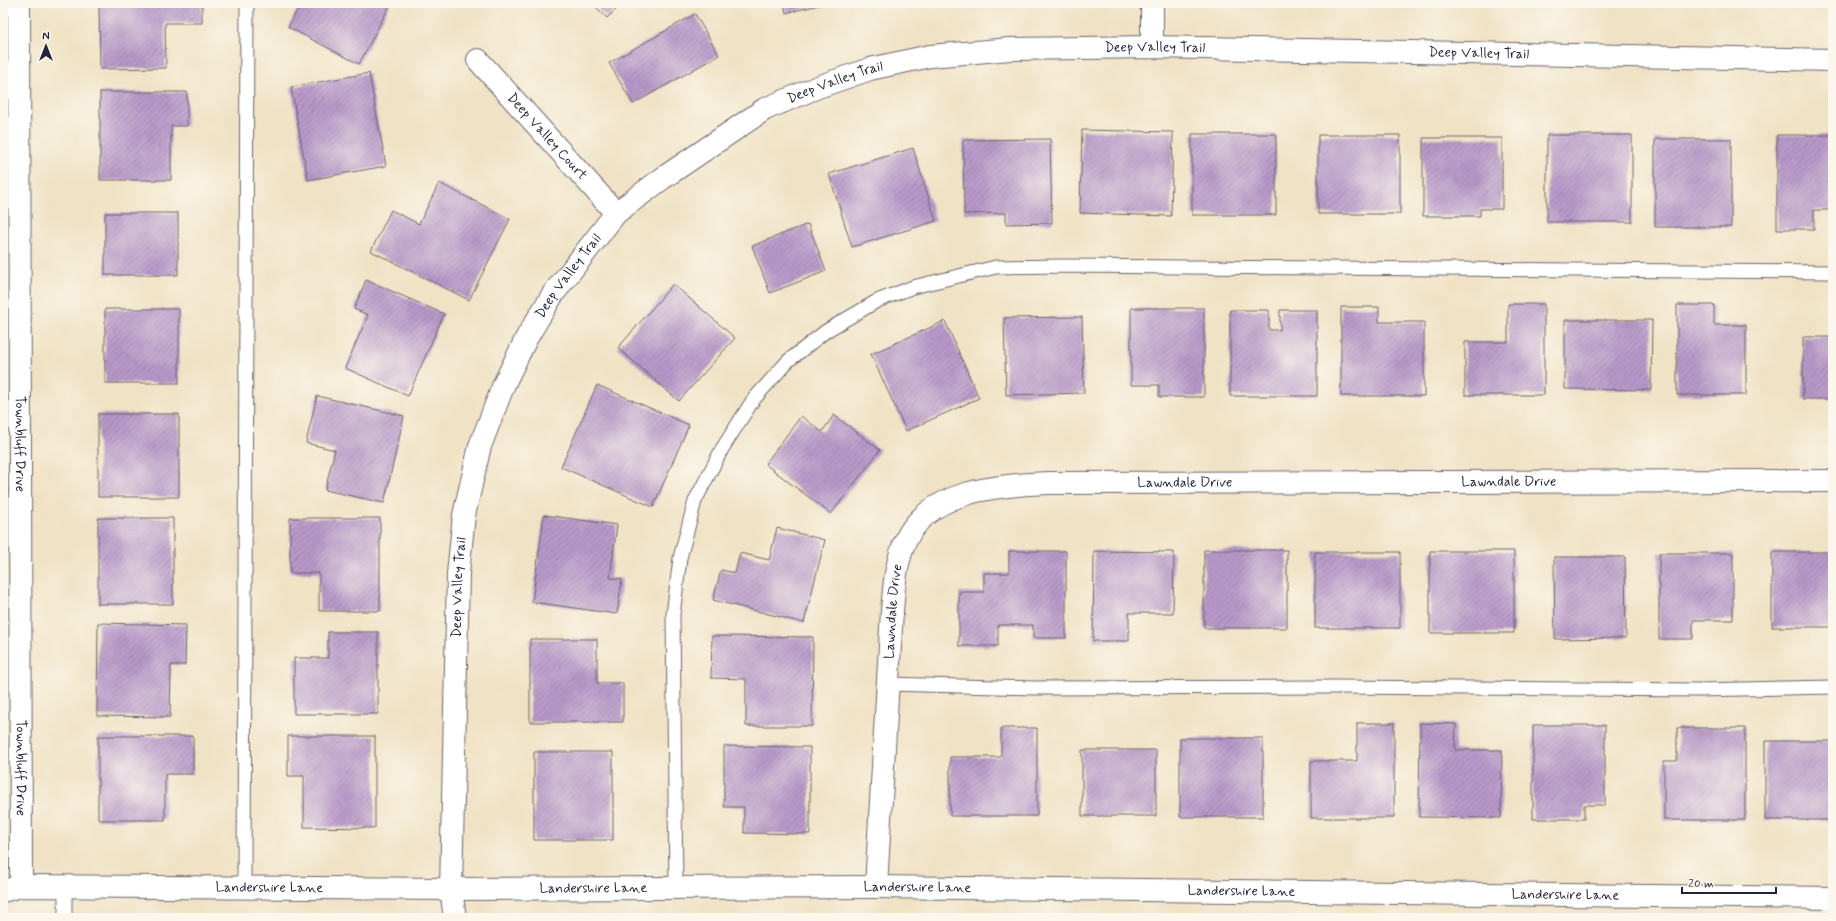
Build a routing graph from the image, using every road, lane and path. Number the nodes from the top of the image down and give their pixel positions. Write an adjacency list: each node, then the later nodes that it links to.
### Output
1 (19, 3): 15 (street, Townbluff Drive)
2 (247, 3): 13 (lane)
3 (1152, 3): 4 (street)
4 (1152, 47): 6 (street, Deep Valley Trail); 7 (street, Deep Valley Trail)
5 (478, 60): 7 (street, Deep Valley Court)
6 (1833, 60)
7 (616, 213): 17 (street, Deep Valley Trail)
8 (1833, 272): 16 (lane)
9 (1833, 481): 10 (street, Lawndale Drive)
10 (888, 684): 11 (lane); 14 (street, Lawndale Drive)
11 (1833, 687)
12 (65, 886): 13 (street, Landershire Lane); 15 (street, Landershire Lane); 19 (lane)
13 (244, 887): 17 (street, Landershire Lane)
14 (876, 887): 16 (street, Landershire Lane); 18 (street, Landershire Lane)
15 (12, 888)
16 (676, 888): 17 (street, Landershire Lane)
17 (451, 889): 20 (street, Deep Valley Trail)
18 (1833, 898)
19 (65, 918)
20 (455, 918)

